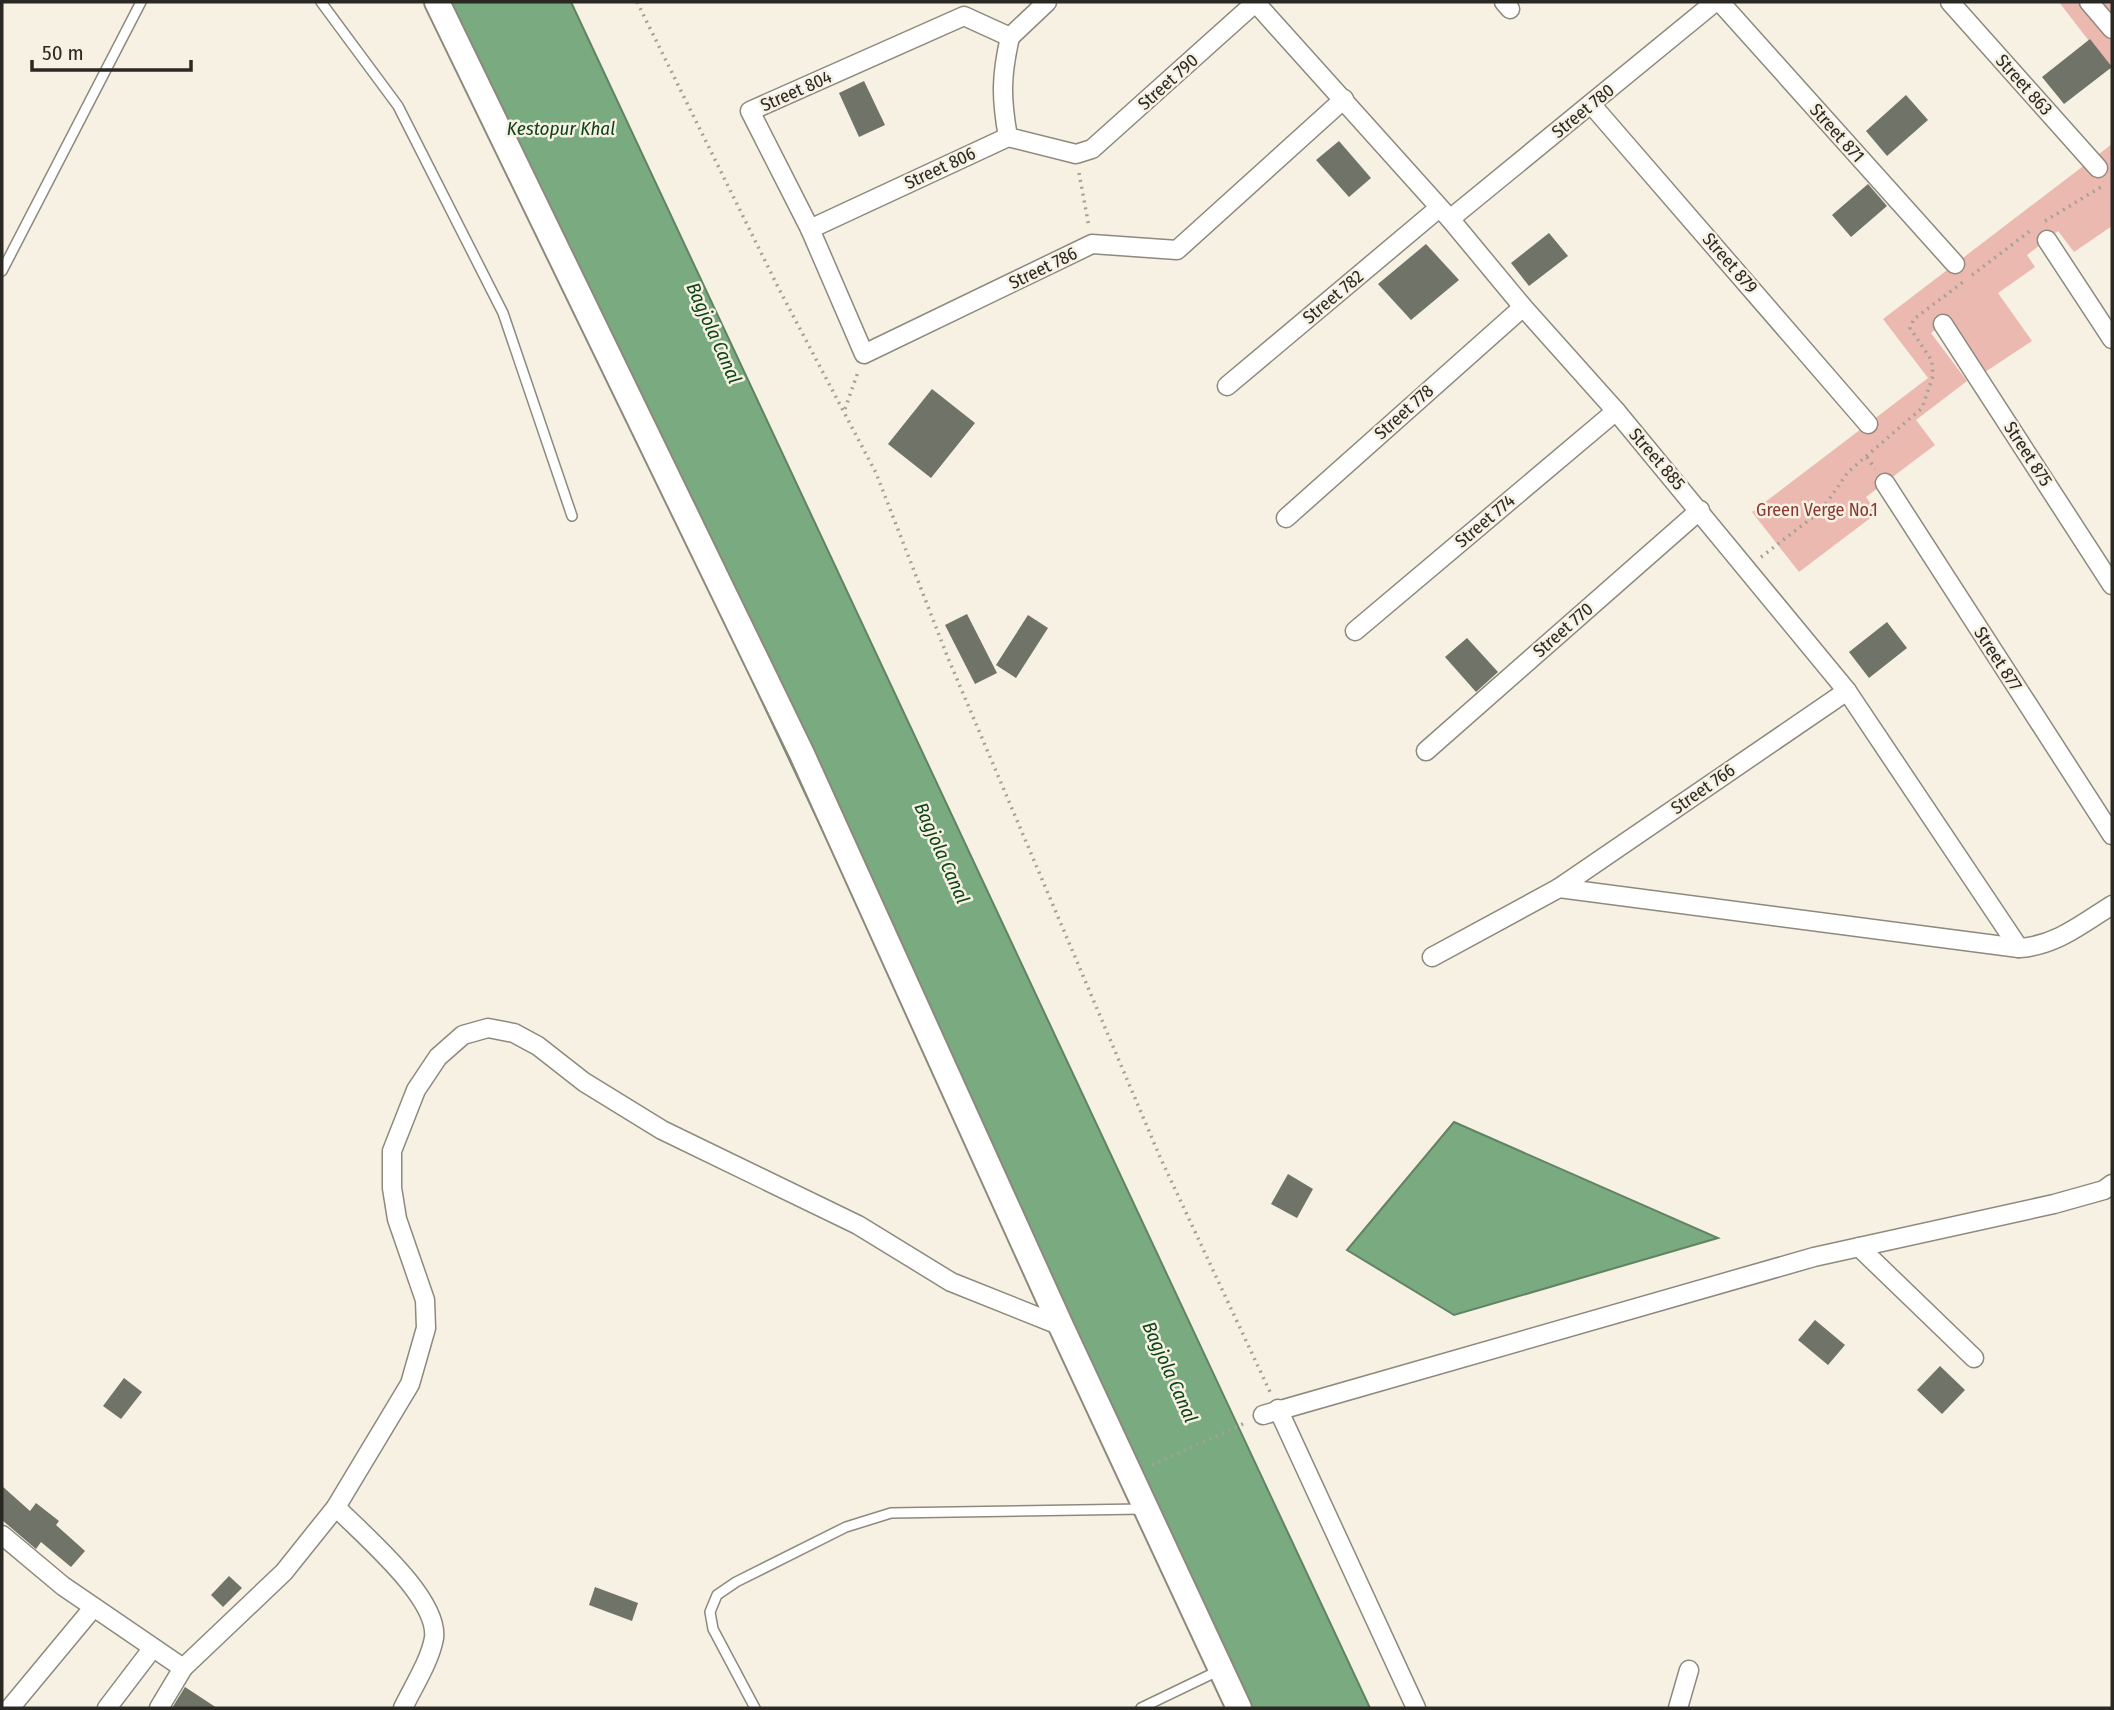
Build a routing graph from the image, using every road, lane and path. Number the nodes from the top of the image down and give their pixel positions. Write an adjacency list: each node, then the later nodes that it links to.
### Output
1 (141, 2): 22 (lane)
2 (321, 2): 33 (lane)
3 (437, 2): 47 (street)
4 (637, 2): 28 (path)
5 (1047, 2): 11 (street)
6 (1256, 2): 12 (street, Street 885); 15 (street, Street 790)
7 (1717, 2): 13 (street, Street 780); 21 (street, Street 871)
8 (1950, 2): 16 (street, Street 863)
9 (2089, 2): 10 (street)
10 (2112, 29)
11 (1010, 37): 14 (street); 18 (street, Street 804)
12 (1344, 99): 17 (street, Street 885); 20 (street, Street 786)
13 (1591, 104): 17 (street, Street 780); 30 (street, Street 879)
14 (1008, 137): 15 (street); 18 (street, Street 806)
15 (1076, 154): 20 (path)
16 (2103, 176): 35 (path)
17 (1445, 214): 23 (street, Street 885); 27 (street, Street 782)
18 (810, 229): 26 (street, Street 804)
19 (2047, 240): 25 (street)
20 (1092, 244): 26 (street, Street 786)
21 (1955, 264)
22 (2, 271)
23 (1523, 307): 29 (street, Street 885); 34 (street, Street 778)
24 (1943, 324): 36 (street, Street 875)
25 (2112, 339)
26 (864, 354): 28 (path)
27 (1227, 386)
28 (845, 409): 49 (path)
29 (1616, 411): 32 (street, Street 885); 37 (street, Street 774)
30 (1868, 424)
31 (1885, 483): 40 (street, Street 877)
32 (1700, 510): 35 (street, Street 885); 39 (street, Street 770)
33 (572, 516)
34 (1286, 517)
35 (1747, 567): 38 (street, Street 885)
36 (2112, 585)
37 (1354, 631)
38 (1847, 691): 41 (street, Street 766); 43 (street, Street 885)
39 (1426, 751)
40 (2112, 835)
41 (1559, 888): 43 (street); 44 (street, Street 766)
42 (2112, 905): 43 (street)
43 (2019, 948)
44 (1432, 957)
45 (2112, 1184): 46 (street)
46 (1859, 1247): 48 (street); 49 (street)
47 (1061, 1326): 50 (street); 51 (street)
48 (1974, 1358)
49 (1270, 1412): 50 (path); 66 (street)
50 (1137, 1473): 52 (street)
51 (336, 1507): 56 (street); 62 (street)
52 (1146, 1509): 57 (street); 63 (lane)
53 (2, 1535): 54 (street)
54 (93, 1608): 55 (street); 59 (street)
55 (152, 1649): 56 (street); 60 (street)
56 (183, 1668): 61 (street)
57 (1221, 1669): 64 (lane); 65 (street)
58 (1689, 1670): 67 (street)
59 (10, 1708)
60 (107, 1708)
61 (159, 1708)
62 (403, 1708)
63 (755, 1708)
64 (1141, 1708)
65 (1239, 1708)
66 (1416, 1708)
67 (1678, 1708)

